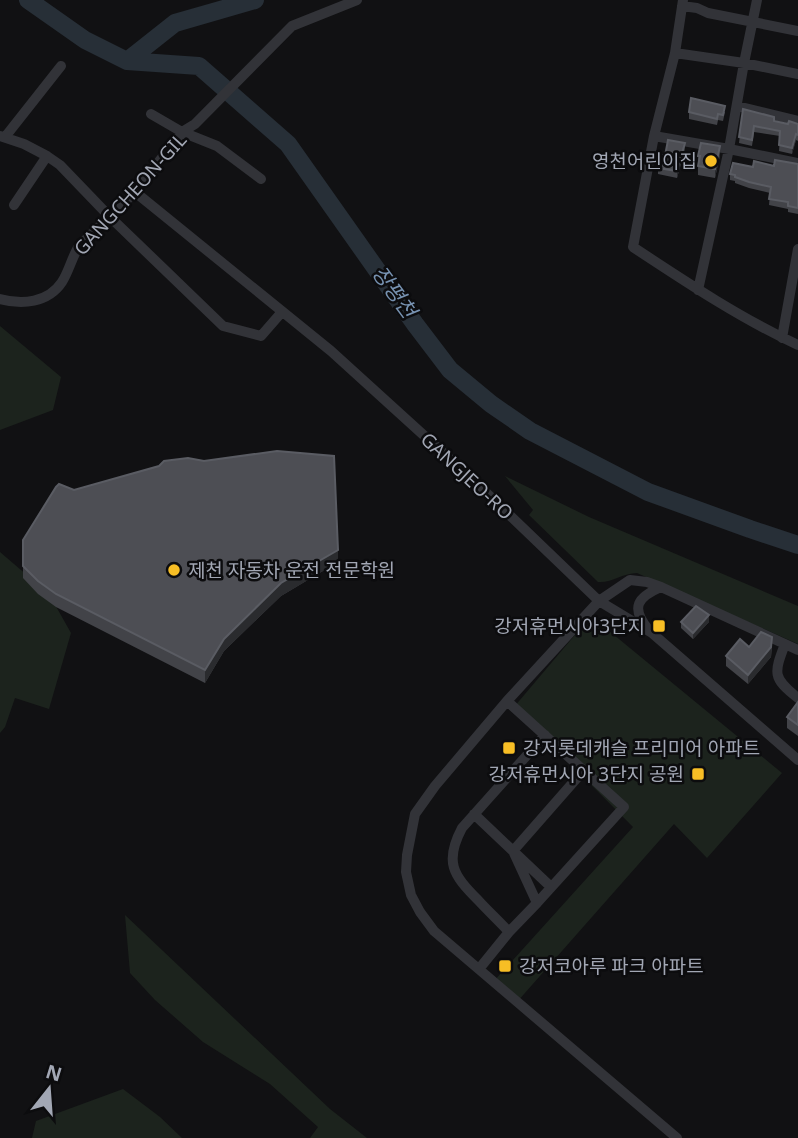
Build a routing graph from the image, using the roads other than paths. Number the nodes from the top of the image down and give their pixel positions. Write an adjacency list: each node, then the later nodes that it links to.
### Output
1 (357, 0): 13 (street, GANGCHEON-GIL)
2 (757, 0): 4 (street)
3 (683, 3): 4 (street); 6 (street)
4 (752, 22): 5 (street); 7 (street)
5 (798, 31)
6 (675, 53): 7 (street); 15 (street)
7 (744, 63): 9 (street); 10 (street)
8 (61, 66): 14 (street)
9 (798, 74)
10 (737, 106): 12 (street); 16 (street)
11 (152, 114): 13 (street)
12 (798, 121)
13 (182, 132): 19 (street); 20 (street, GANGCHEON-GIL)
14 (3, 136): 17 (street)
15 (654, 136): 16 (street); 24 (street)
16 (729, 149): 18 (street); 24 (street)
17 (47, 156): 21 (street); 22 (street)
18 (798, 163)
19 (261, 179)
20 (135, 192): 22 (street, GANGCHEON-GIL); 26 (street, GANGJEO-RO)
21 (15, 205)
22 (110, 217): 25 (street, GANGCHEON-GIL); 26 (street)
23 (798, 249): 27 (street)
24 (698, 290): 27 (street)
25 (0, 299)
26 (281, 313): 30 (street, GANGJEO-RO)
27 (782, 338): 28 (street)
28 (798, 345)
29 (662, 587): 30 (street); 31 (street); 32 (street)
30 (599, 601): 31 (street, GANGJEO-RO); 35 (street)
31 (652, 633): 37 (street, GANGJEO-RO)
32 (785, 644): 33 (street); 34 (street)
33 (798, 650)
34 (798, 698)
35 (507, 701): 36 (street); 44 (street)
36 (545, 735): 38 (street); 39 (street)
37 (798, 760)
38 (584, 770): 40 (street); 41 (street)
39 (474, 814): 40 (street); 43 (street)
40 (513, 851): 41 (street); 42 (street)
41 (551, 887): 42 (street)
42 (537, 903): 43 (street)
43 (509, 932): 44 (street)
44 (479, 969): 45 (street)
45 (677, 1138)

